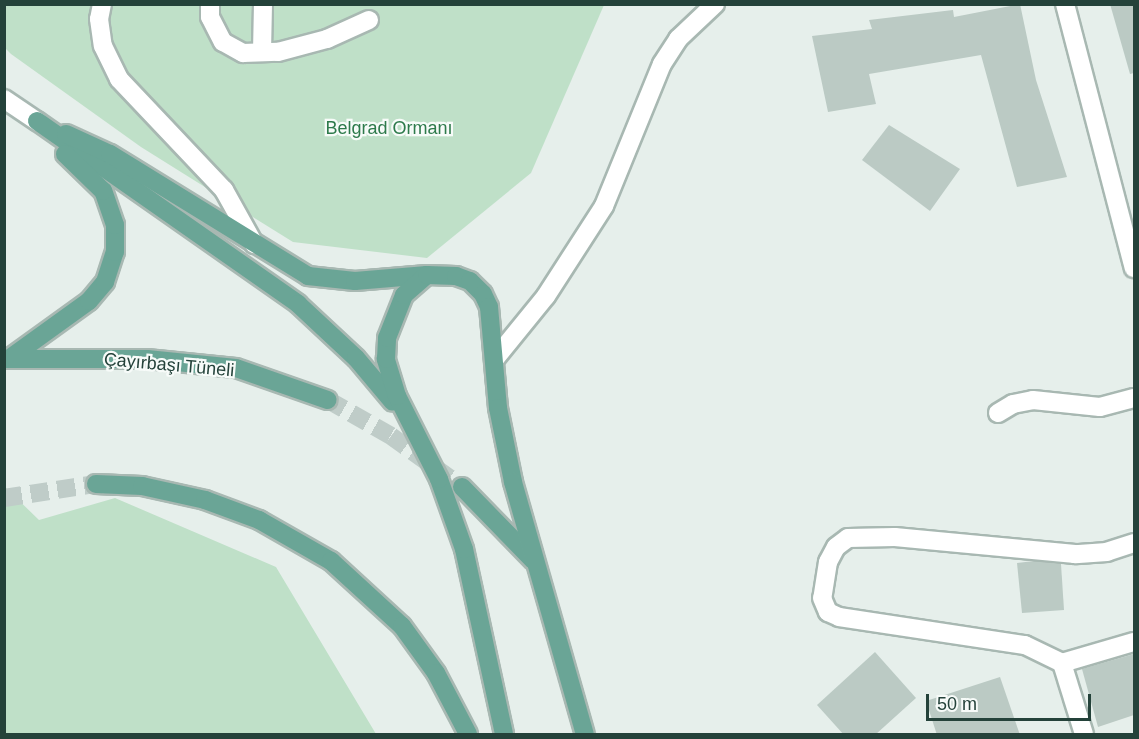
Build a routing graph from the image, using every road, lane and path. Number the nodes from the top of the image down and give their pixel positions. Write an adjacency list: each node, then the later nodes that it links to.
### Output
1 (102, 4): 10 (street)
2 (210, 4): 7 (street)
3 (263, 4): 7 (street)
4 (715, 4): 14 (street)
5 (1065, 4): 11 (street)
6 (369, 20): 7 (street)
7 (262, 52)
8 (4, 99): 9 (street)
9 (37, 121): 10 (main road); 13 (main road); 18 (main road)
10 (254, 244): 12 (main road)
11 (1134, 268)
12 (427, 276): 14 (main road); 18 (main road)
13 (7, 358): 16 (main road, Çayırbaşı Tüneli)
14 (494, 360): 22 (main road)
15 (1134, 398): 17 (street)
16 (328, 400)
17 (998, 413)
18 (421, 440): 27 (main road)
19 (96, 484): 26 (main road)
20 (462, 486): 22 (main road)
21 (1134, 543): 24 (street)
22 (534, 561): 25 (main road)
23 (1134, 642): 24 (street)
24 (1062, 663): 30 (street)
25 (580, 710): 28 (main road); 29 (main road)
26 (468, 735)
27 (504, 735)
28 (585, 735)
29 (595, 735)
30 (1084, 735)

